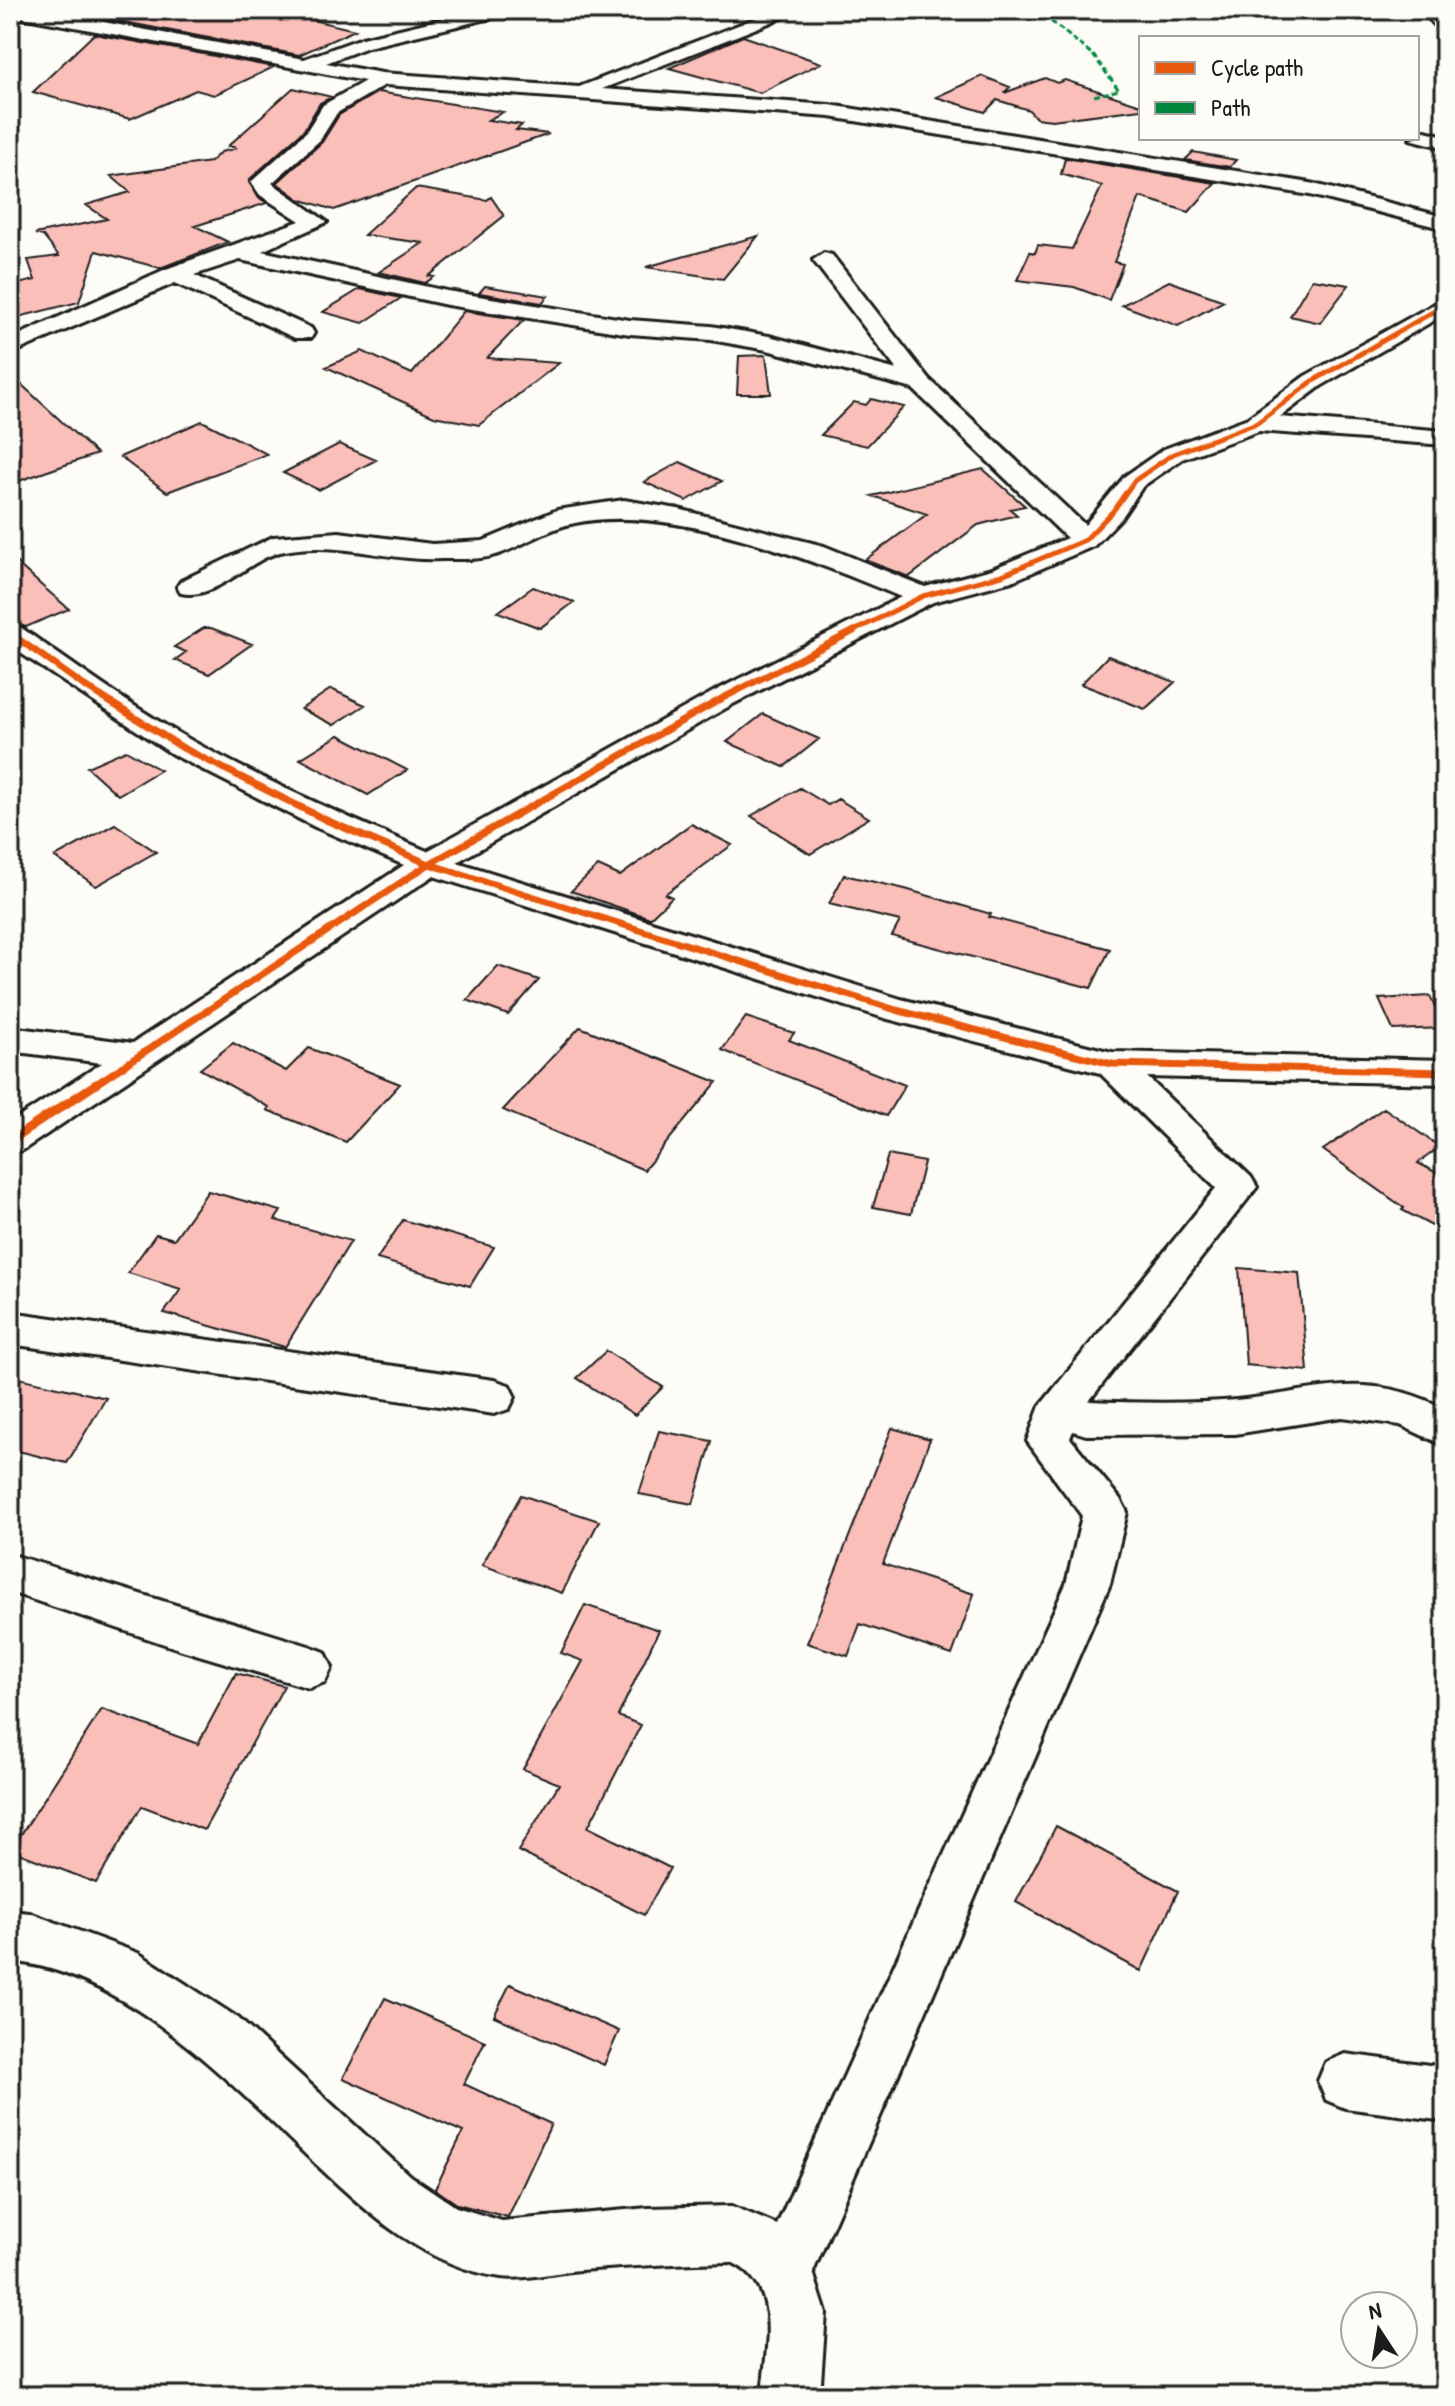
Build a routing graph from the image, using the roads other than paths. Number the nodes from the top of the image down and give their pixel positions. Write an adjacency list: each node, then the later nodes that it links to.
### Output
1 (10, 10): 6 (street)
2 (502, 10): 6 (street)
3 (793, 10): 8 (street)
4 (1432, 10): 5 (street)
5 (1445, 28)
6 (308, 64): 7 (street)
7 (382, 79): 8 (street); 12 (street)
8 (578, 92): 11 (street)
9 (1419, 136): 10 (street)
10 (1445, 142)
11 (1445, 223)
12 (239, 253): 14 (street); 18 (street)
13 (824, 260): 18 (street)
14 (174, 274): 16 (street); 17 (street)
15 (1445, 305): 19 (street)
16 (303, 333)
17 (10, 347)
18 (921, 384): 21 (street)
19 (1257, 423): 20 (street); 21 (street)
20 (1445, 438)
21 (1085, 540): 23 (street)
22 (191, 587): 23 (street)
23 (923, 596): 25 (street)
24 (10, 633): 25 (street)
25 (429, 864): 27 (street); 28 (street)
26 (10, 1039): 27 (street)
27 (139, 1056): 30 (street)
28 (1112, 1064): 29 (street); 33 (street)
29 (1445, 1072)
30 (10, 1141)
31 (10, 1328): 32 (street)
32 (494, 1397)
33 (1061, 1406): 34 (street); 40 (street)
34 (1445, 1429)
35 (10, 1573): 36 (street)
36 (309, 1667)
37 (10, 1936): 40 (street)
38 (1345, 2081): 39 (street)
39 (1445, 2094)
40 (785, 2272): 41 (street)
41 (791, 2396)

